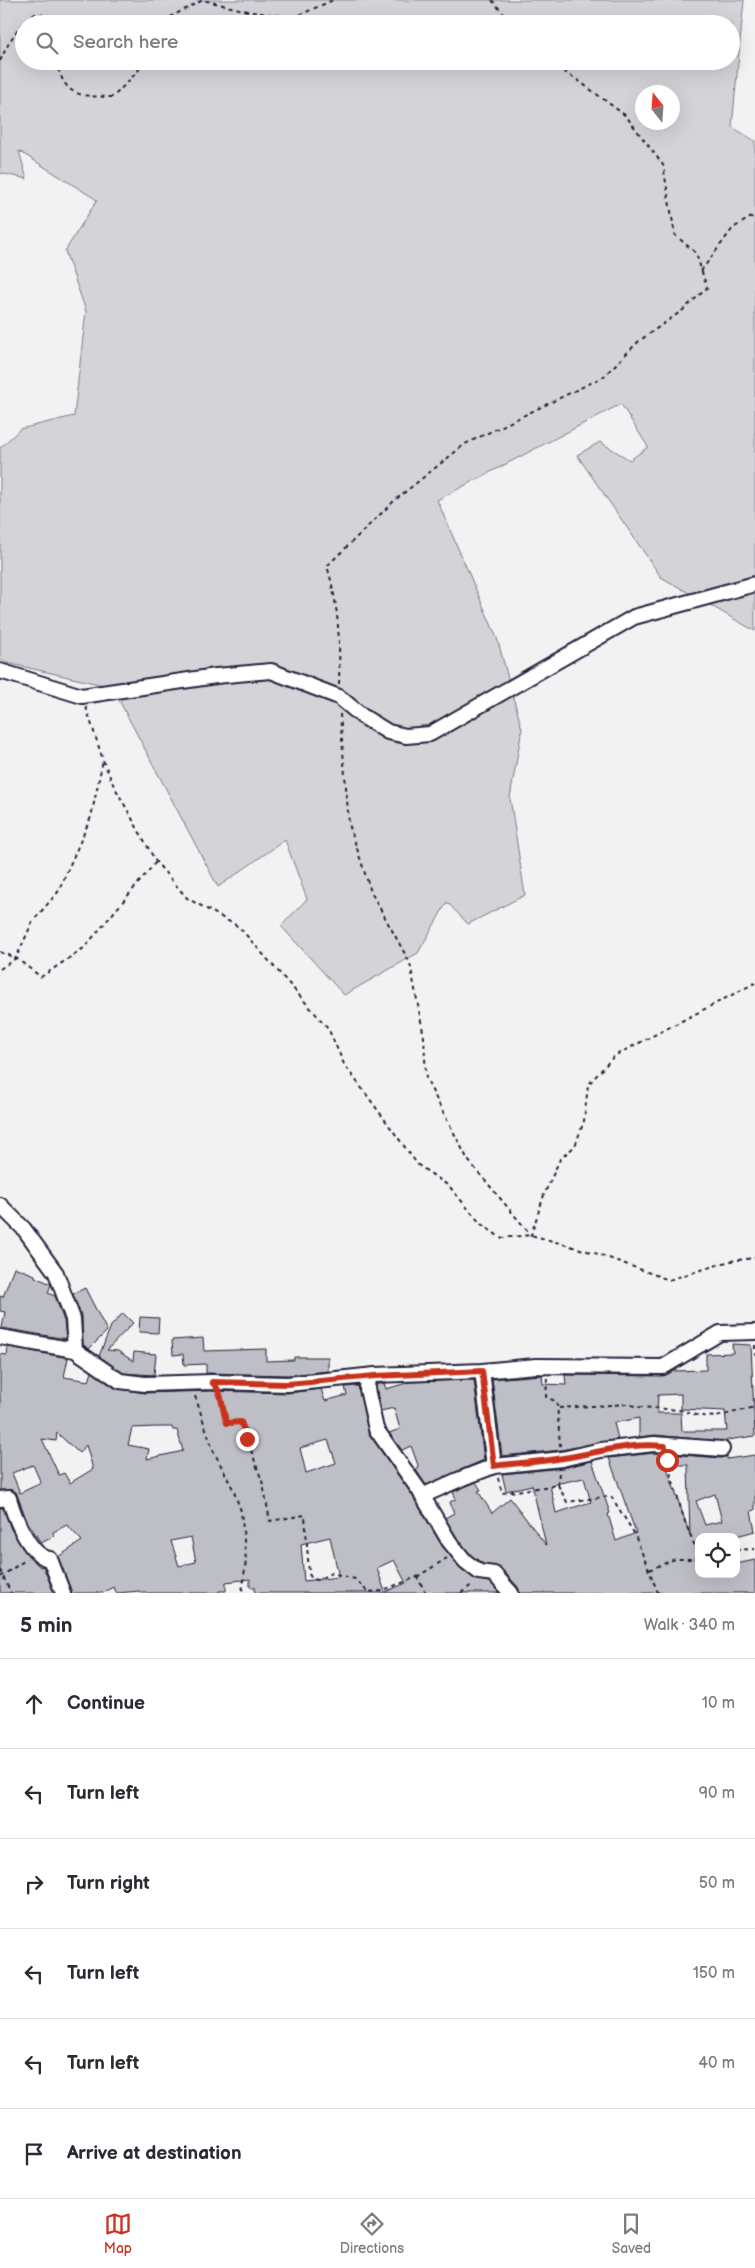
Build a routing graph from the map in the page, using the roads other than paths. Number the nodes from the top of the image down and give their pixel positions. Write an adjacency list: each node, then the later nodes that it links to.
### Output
1 (755, 584): 2 (street)
2 (0, 671)
3 (0, 1205): 6 (street)
4 (755, 1332): 7 (street)
5 (0, 1337): 6 (street)
6 (75, 1350): 8 (street)
7 (482, 1371): 8 (street); 10 (street)
8 (368, 1376): 11 (street)
9 (722, 1449): 10 (street)
10 (494, 1466): 11 (street)
11 (422, 1496): 14 (street)
12 (0, 1499): 13 (street)
13 (63, 1593)
14 (511, 1593)

